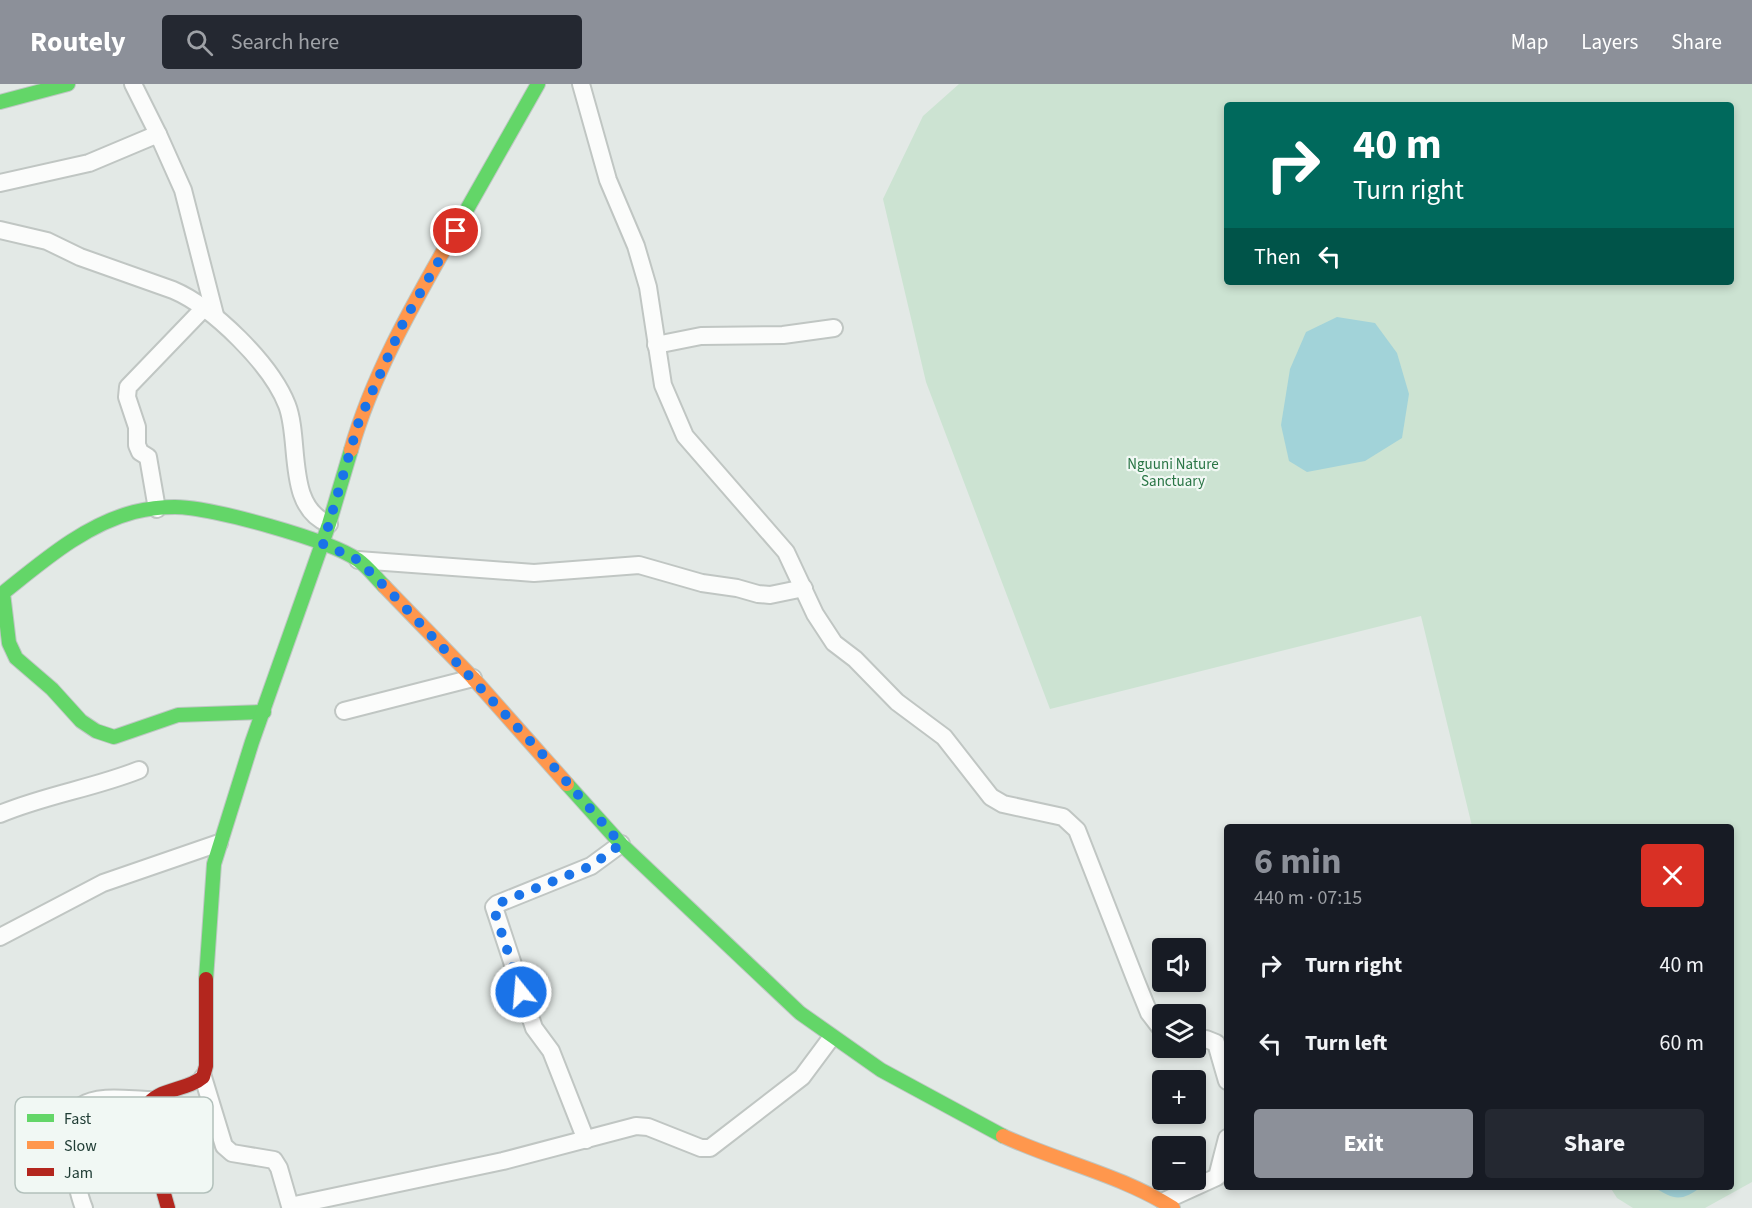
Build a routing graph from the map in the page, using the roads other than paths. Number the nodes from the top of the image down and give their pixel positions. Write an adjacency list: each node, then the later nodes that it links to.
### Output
1 (68, 84): 5 (street)
2 (133, 84): 6 (street)
3 (538, 84): 13 (street)
4 (581, 84): 11 (street)
5 (0, 102)
6 (158, 134): 7 (street); 9 (street)
7 (0, 183)
8 (0, 230): 9 (street)
9 (210, 311): 12 (street); 13 (street)
10 (834, 328): 11 (street)
11 (656, 345): 16 (street)
12 (157, 509): 14 (street); 19 (street)
13 (329, 524): 14 (street)
14 (323, 544): 15 (street); 19 (street)
15 (358, 560): 16 (street); 17 (street)
16 (804, 588): 25 (street)
17 (473, 678): 18 (street); 23 (street)
18 (344, 711)
19 (264, 712): 22 (street)
20 (139, 770): 21 (street)
21 (0, 814)
22 (219, 843): 24 (street); 29 (street)
23 (621, 844): 26 (street); 33 (street)
24 (0, 937)
25 (1152, 1017)
26 (831, 1038): 33 (street); 37 (street)
27 (1206, 1040): 28 (street)
28 (1223, 1047)
29 (203, 1077): 30 (street); 31 (street)
30 (159, 1097)
31 (209, 1097)
32 (213, 1110): 38 (street)
33 (586, 1140): 38 (street)
34 (1224, 1150): 37 (street)
35 (81, 1193): 39 (street)
36 (164, 1193): 40 (street)
37 (1170, 1206)
38 (290, 1207)
39 (84, 1208)
40 (168, 1208)

